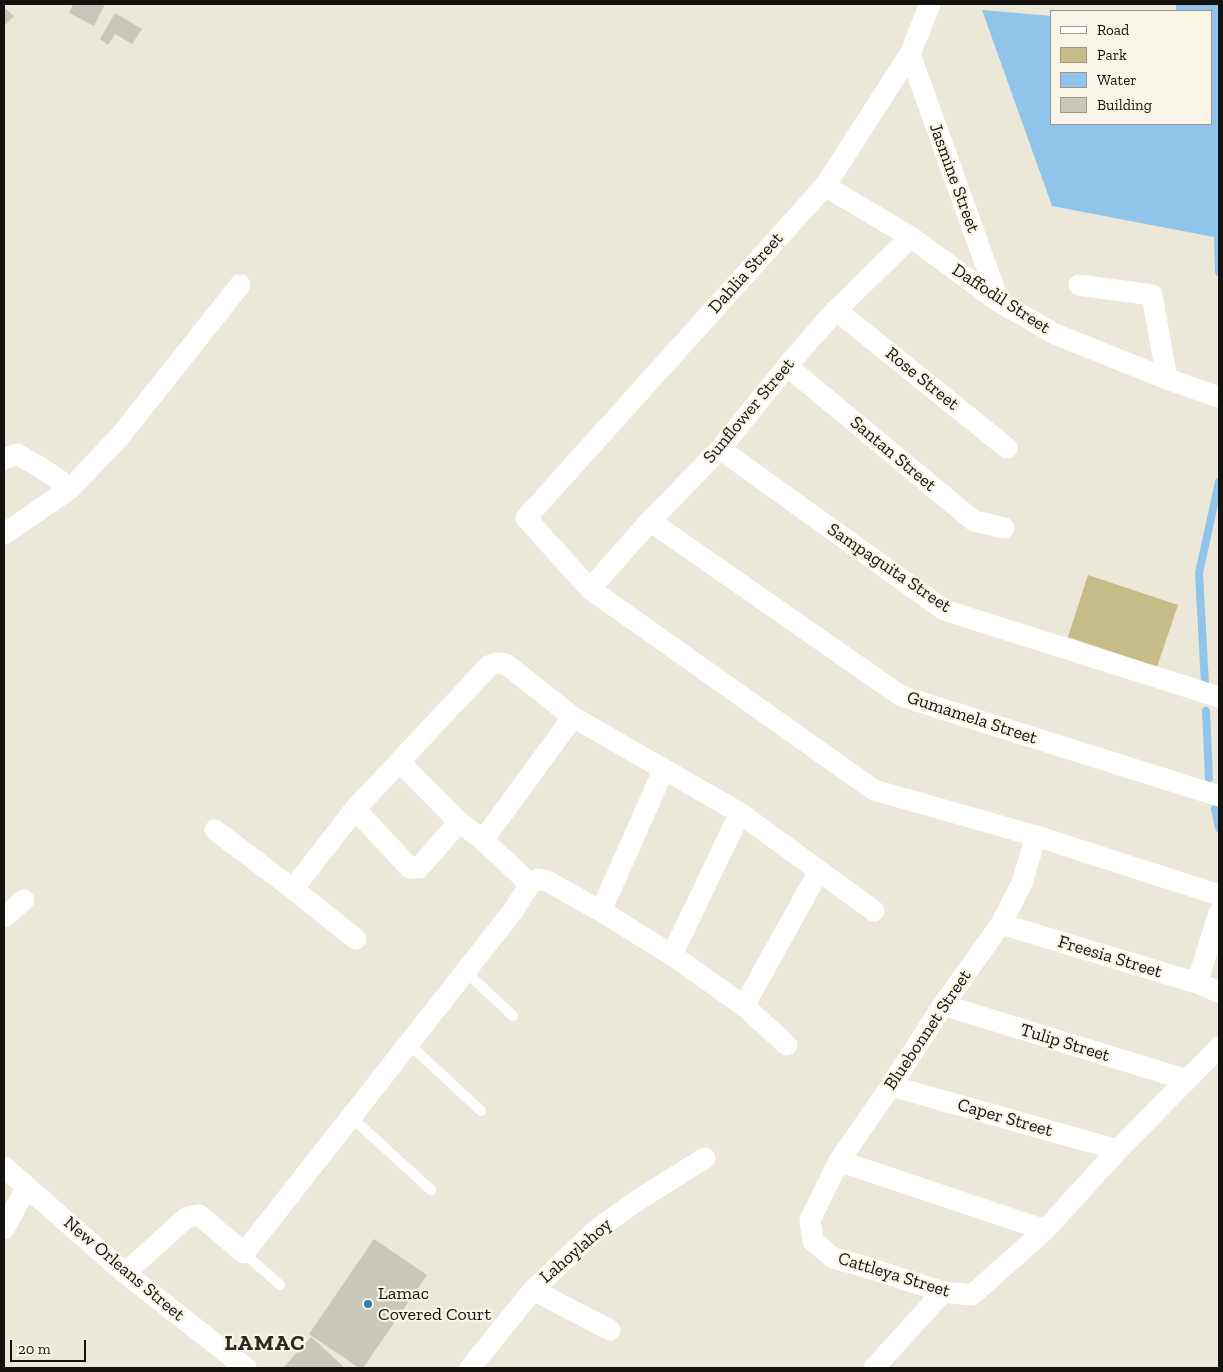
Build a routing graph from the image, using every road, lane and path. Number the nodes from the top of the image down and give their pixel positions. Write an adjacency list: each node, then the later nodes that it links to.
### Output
1 (930, 4): 2 (street, Dahlia Street)
2 (910, 54): 3 (street, Dahlia Street); 7 (street, Jasmine Street)
3 (825, 186): 4 (street, Daffodil Street); 19 (street, Dahlia Street)
4 (910, 237): 7 (street, Daffodil Street); 8 (street, Sunflower Street)
5 (240, 284): 15 (street)
6 (1079, 285): 10 (street)
7 (999, 302): 10 (street, Daffodil Street)
8 (836, 310): 9 (street, Sunflower Street); 12 (street, Rose Street)
9 (787, 366): 13 (street, Sunflower Street); 17 (street, Santan Street)
10 (1167, 379): 11 (street, Daffodil Street)
11 (1219, 397)
12 (1007, 448)
13 (720, 449): 16 (street, Sunflower Street); 20 (street, Sampaguita Street)
14 (4, 458): 15 (street)
15 (71, 488): 18 (street)
16 (650, 522): 19 (street, Sunflower Street); 24 (street, Gumamela Street)
17 (1004, 528)
18 (4, 534)
19 (590, 589): 29 (street)
20 (1219, 697)
21 (572, 717): 22 (street); 23 (street); 30 (street)
22 (400, 762): 25 (street); 27 (street)
23 (664, 769): 26 (street); 36 (street)
24 (1219, 796)
25 (355, 809): 27 (street); 33 (street)
26 (740, 814): 31 (street); 42 (street)
27 (459, 822): 30 (street)
28 (216, 830): 33 (street)
29 (1036, 836): 34 (street); 40 (street, Bluebonnet Street)
30 (483, 840): 32 (street)
31 (819, 871): 37 (street); 46 (street)
32 (530, 884): 36 (street); 43 (street)
33 (293, 889): 41 (street)
34 (1219, 895)
35 (24, 900): 39 (street)
36 (601, 911): 42 (street)
37 (874, 911)
38 (1219, 913): 44 (street)
39 (4, 917)
40 (1001, 924): 44 (street, Freesia Street); 47 (street, Bluebonnet Street)
41 (356, 939)
42 (672, 955): 46 (street)
43 (466, 971): 48 (lane); 49 (street)
44 (1197, 983): 45 (street, Freesia Street)
45 (1219, 992)
46 (744, 1006): 50 (street)
47 (943, 1006): 52 (street, Tulip Street); 53 (street, Bluebonnet Street)
48 (513, 1016)
49 (410, 1044): 54 (lane); 55 (street)
50 (787, 1045)
51 (1219, 1047): 52 (street)
52 (1187, 1080): 56 (street)
53 (891, 1086): 56 (street, Caper Street); 58 (street, Bluebonnet Street)
54 (481, 1111)
55 (351, 1116): 61 (lane); 65 (street)
56 (1118, 1150): 64 (street)
57 (705, 1158): 68 (street, Lahoylahoy)
58 (839, 1161): 62 (street, Bluebonnet Street); 64 (street)
59 (4, 1167): 60 (street, New Orleans Street)
60 (27, 1187): 63 (street); 66 (street, New Orleans Street)
61 (431, 1190)
62 (810, 1220): 69 (street, Cattleya Street)
63 (4, 1229)
64 (1045, 1230): 69 (street, Cattleya Street)
65 (244, 1253): 66 (street); 67 (lane)
66 (125, 1273): 71 (street, New Orleans Street)
67 (280, 1285)
68 (532, 1290): 70 (street); 72 (street, Lahoylahoy)
69 (943, 1292): 73 (street)
70 (610, 1330)
71 (246, 1368)
72 (470, 1368)
73 (874, 1368)

